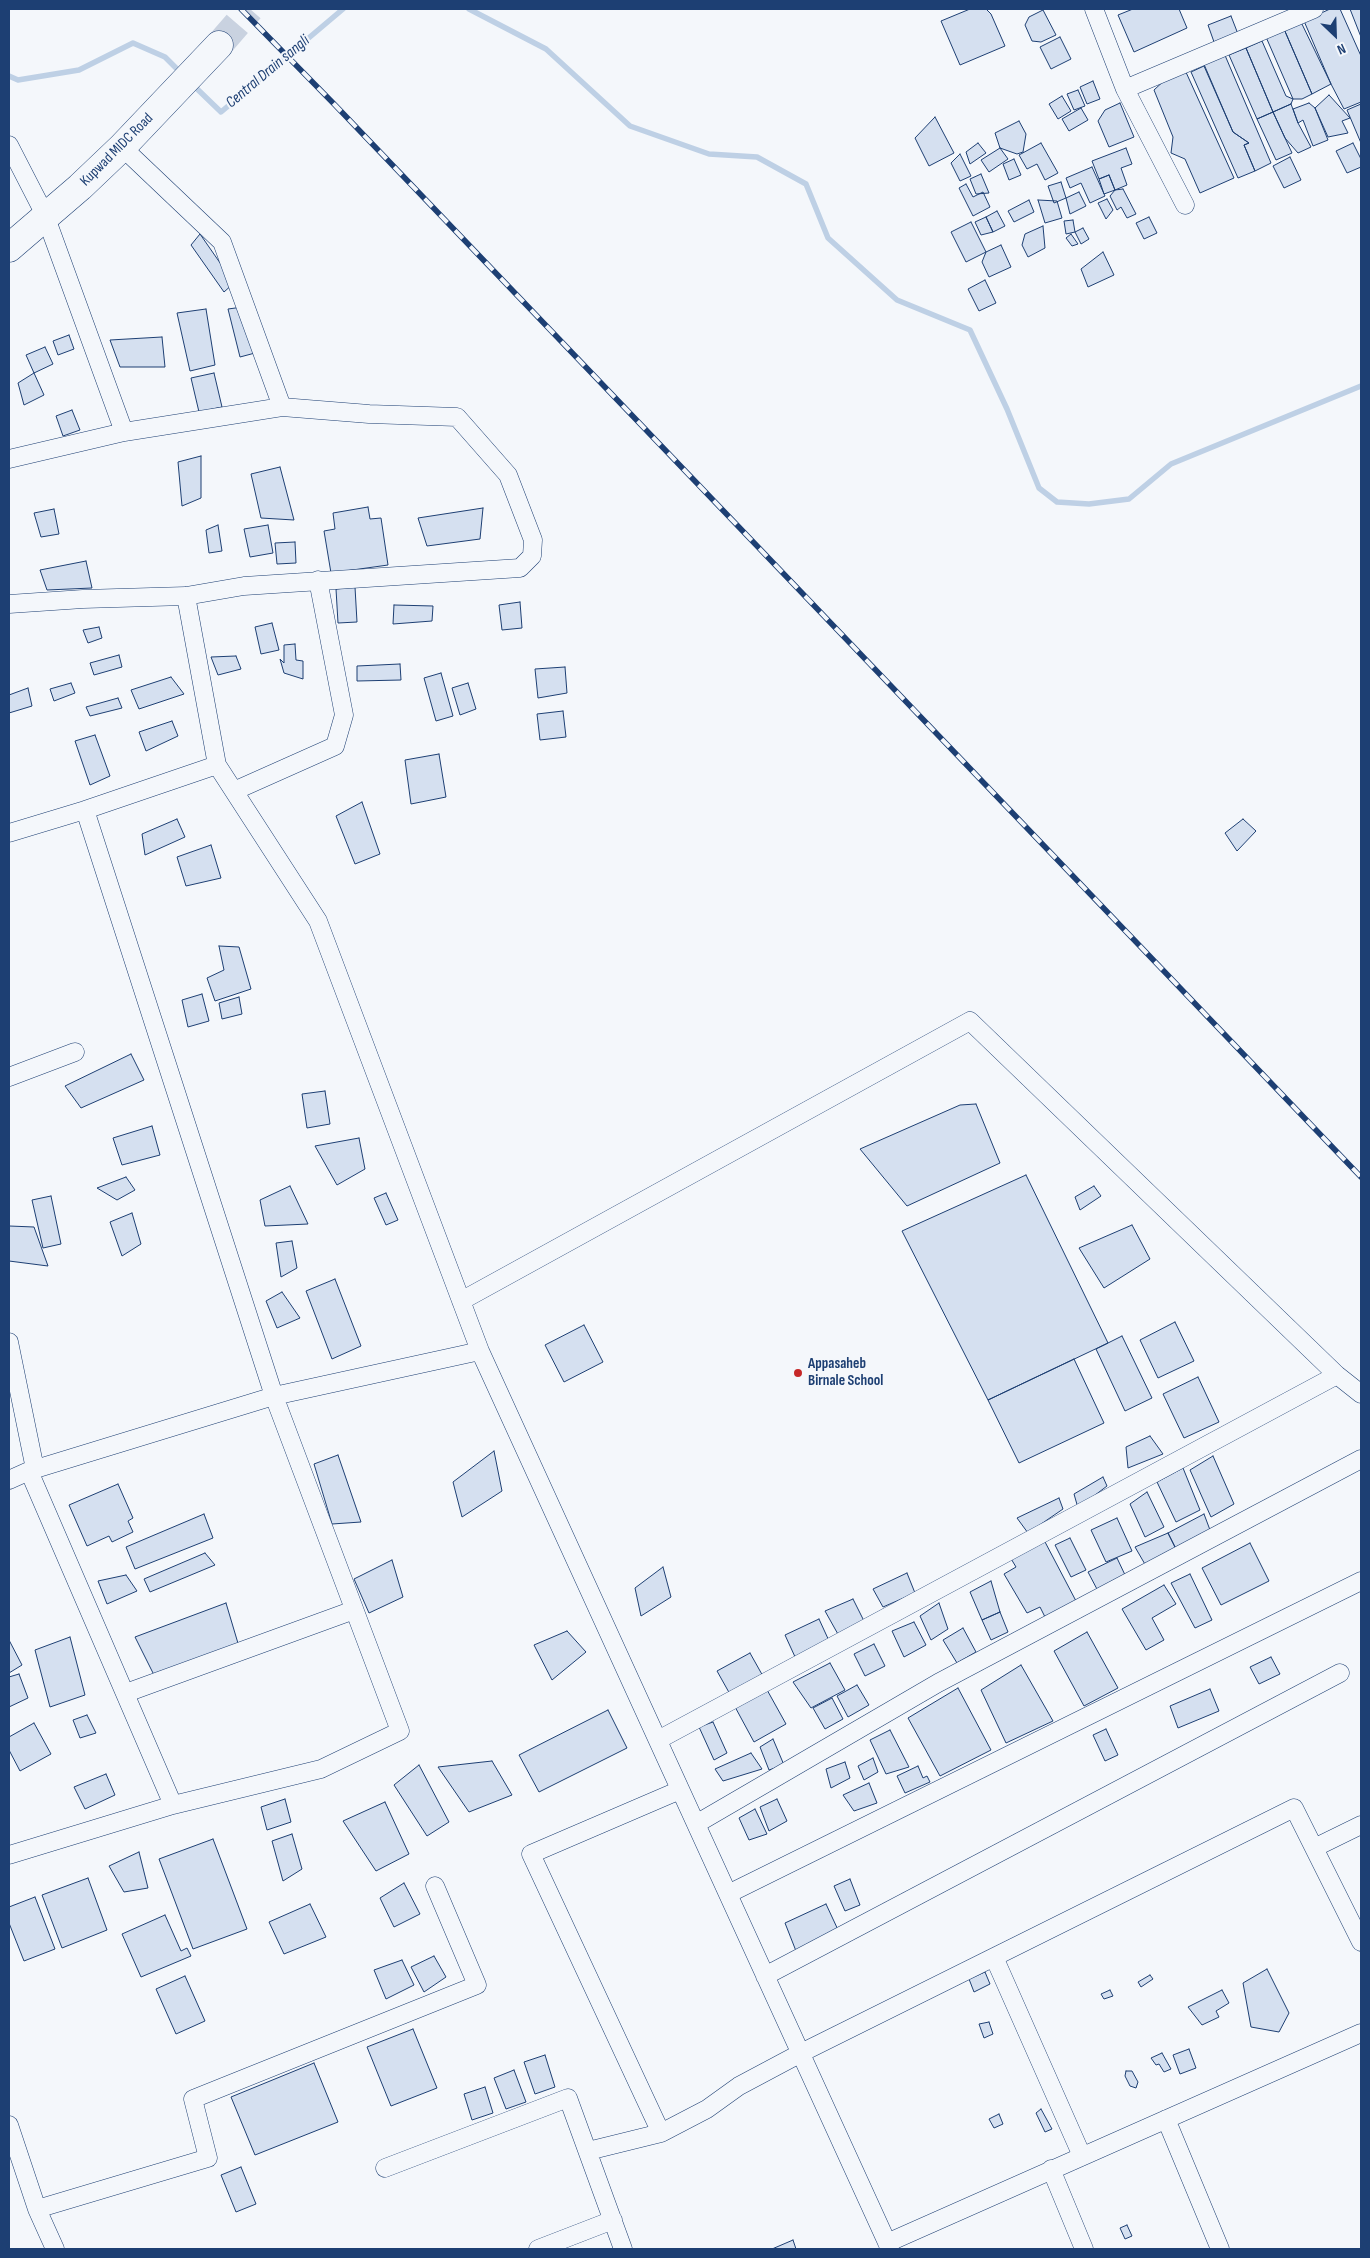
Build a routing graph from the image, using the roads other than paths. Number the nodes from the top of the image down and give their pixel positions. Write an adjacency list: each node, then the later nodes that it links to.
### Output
1 (1094, 9): 4 (street)
2 (1314, 9): 4 (street)
3 (219, 45): 6 (main road, Kupwad MIDC Road)
4 (1125, 88): 7 (street)
5 (9, 145): 8 (street)
6 (122, 147): 8 (main road, Kupwad MIDC Road); 10 (street)
7 (1185, 205)
8 (45, 215): 9 (main road, Kupwad MIDC Road); 11 (street)
9 (9, 248)
10 (282, 407): 11 (street); 13 (street)
11 (124, 432): 12 (street)
12 (9, 459)
13 (318, 580): 14 (street); 17 (street)
14 (186, 596): 15 (street); 16 (street)
15 (9, 604)
16 (217, 765): 17 (street); 18 (street)
17 (234, 791): 22 (street)
18 (85, 810): 19 (street); 27 (street)
19 (9, 832)
20 (75, 1052): 21 (street)
21 (9, 1077)
22 (461, 1301): 24 (street); 25 (street)
23 (9, 1342): 29 (street)
24 (480, 1351): 27 (street); 35 (street)
25 (1337, 1375): 26 (street); 35 (street)
26 (1361, 1394)
27 (274, 1396): 29 (street); 32 (street)
28 (1361, 1459): 38 (street)
29 (32, 1470): 30 (street); 34 (street)
30 (9, 1480)
31 (1361, 1581): 43 (street)
32 (354, 1610): 34 (street); 37 (street)
33 (1340, 1673): 47 (street)
34 (126, 1693): 37 (street)
35 (658, 1740): 36 (street)
36 (680, 1790): 38 (street); 52 (street)
37 (173, 1805): 41 (street)
38 (696, 1824): 43 (street)
39 (1361, 1825): 40 (street)
40 (1314, 1848): 44 (street); 46 (street)
41 (9, 1855)
42 (435, 1886): 57 (street)
43 (728, 1894): 47 (street)
44 (1357, 1923): 45 (street)
45 (1361, 1942)
46 (994, 1957): 49 (street); 54 (street)
47 (765, 1976): 49 (street)
48 (1361, 2033): 50 (street)
49 (800, 2053): 52 (street); 59 (street)
50 (1166, 2119): 54 (street); 64 (street)
51 (9, 2125): 57 (street)
52 (661, 2133): 53 (street)
53 (588, 2151): 55 (street); 58 (street)
54 (1082, 2156): 56 (street)
55 (385, 2168)
56 (1052, 2169): 59 (street); 63 (street)
57 (38, 2209): 60 (street)
58 (613, 2220): 61 (street); 62 (street)
59 (888, 2246)
60 (55, 2249)
61 (538, 2249)
62 (623, 2249)
63 (1084, 2249)
64 (1220, 2249)

